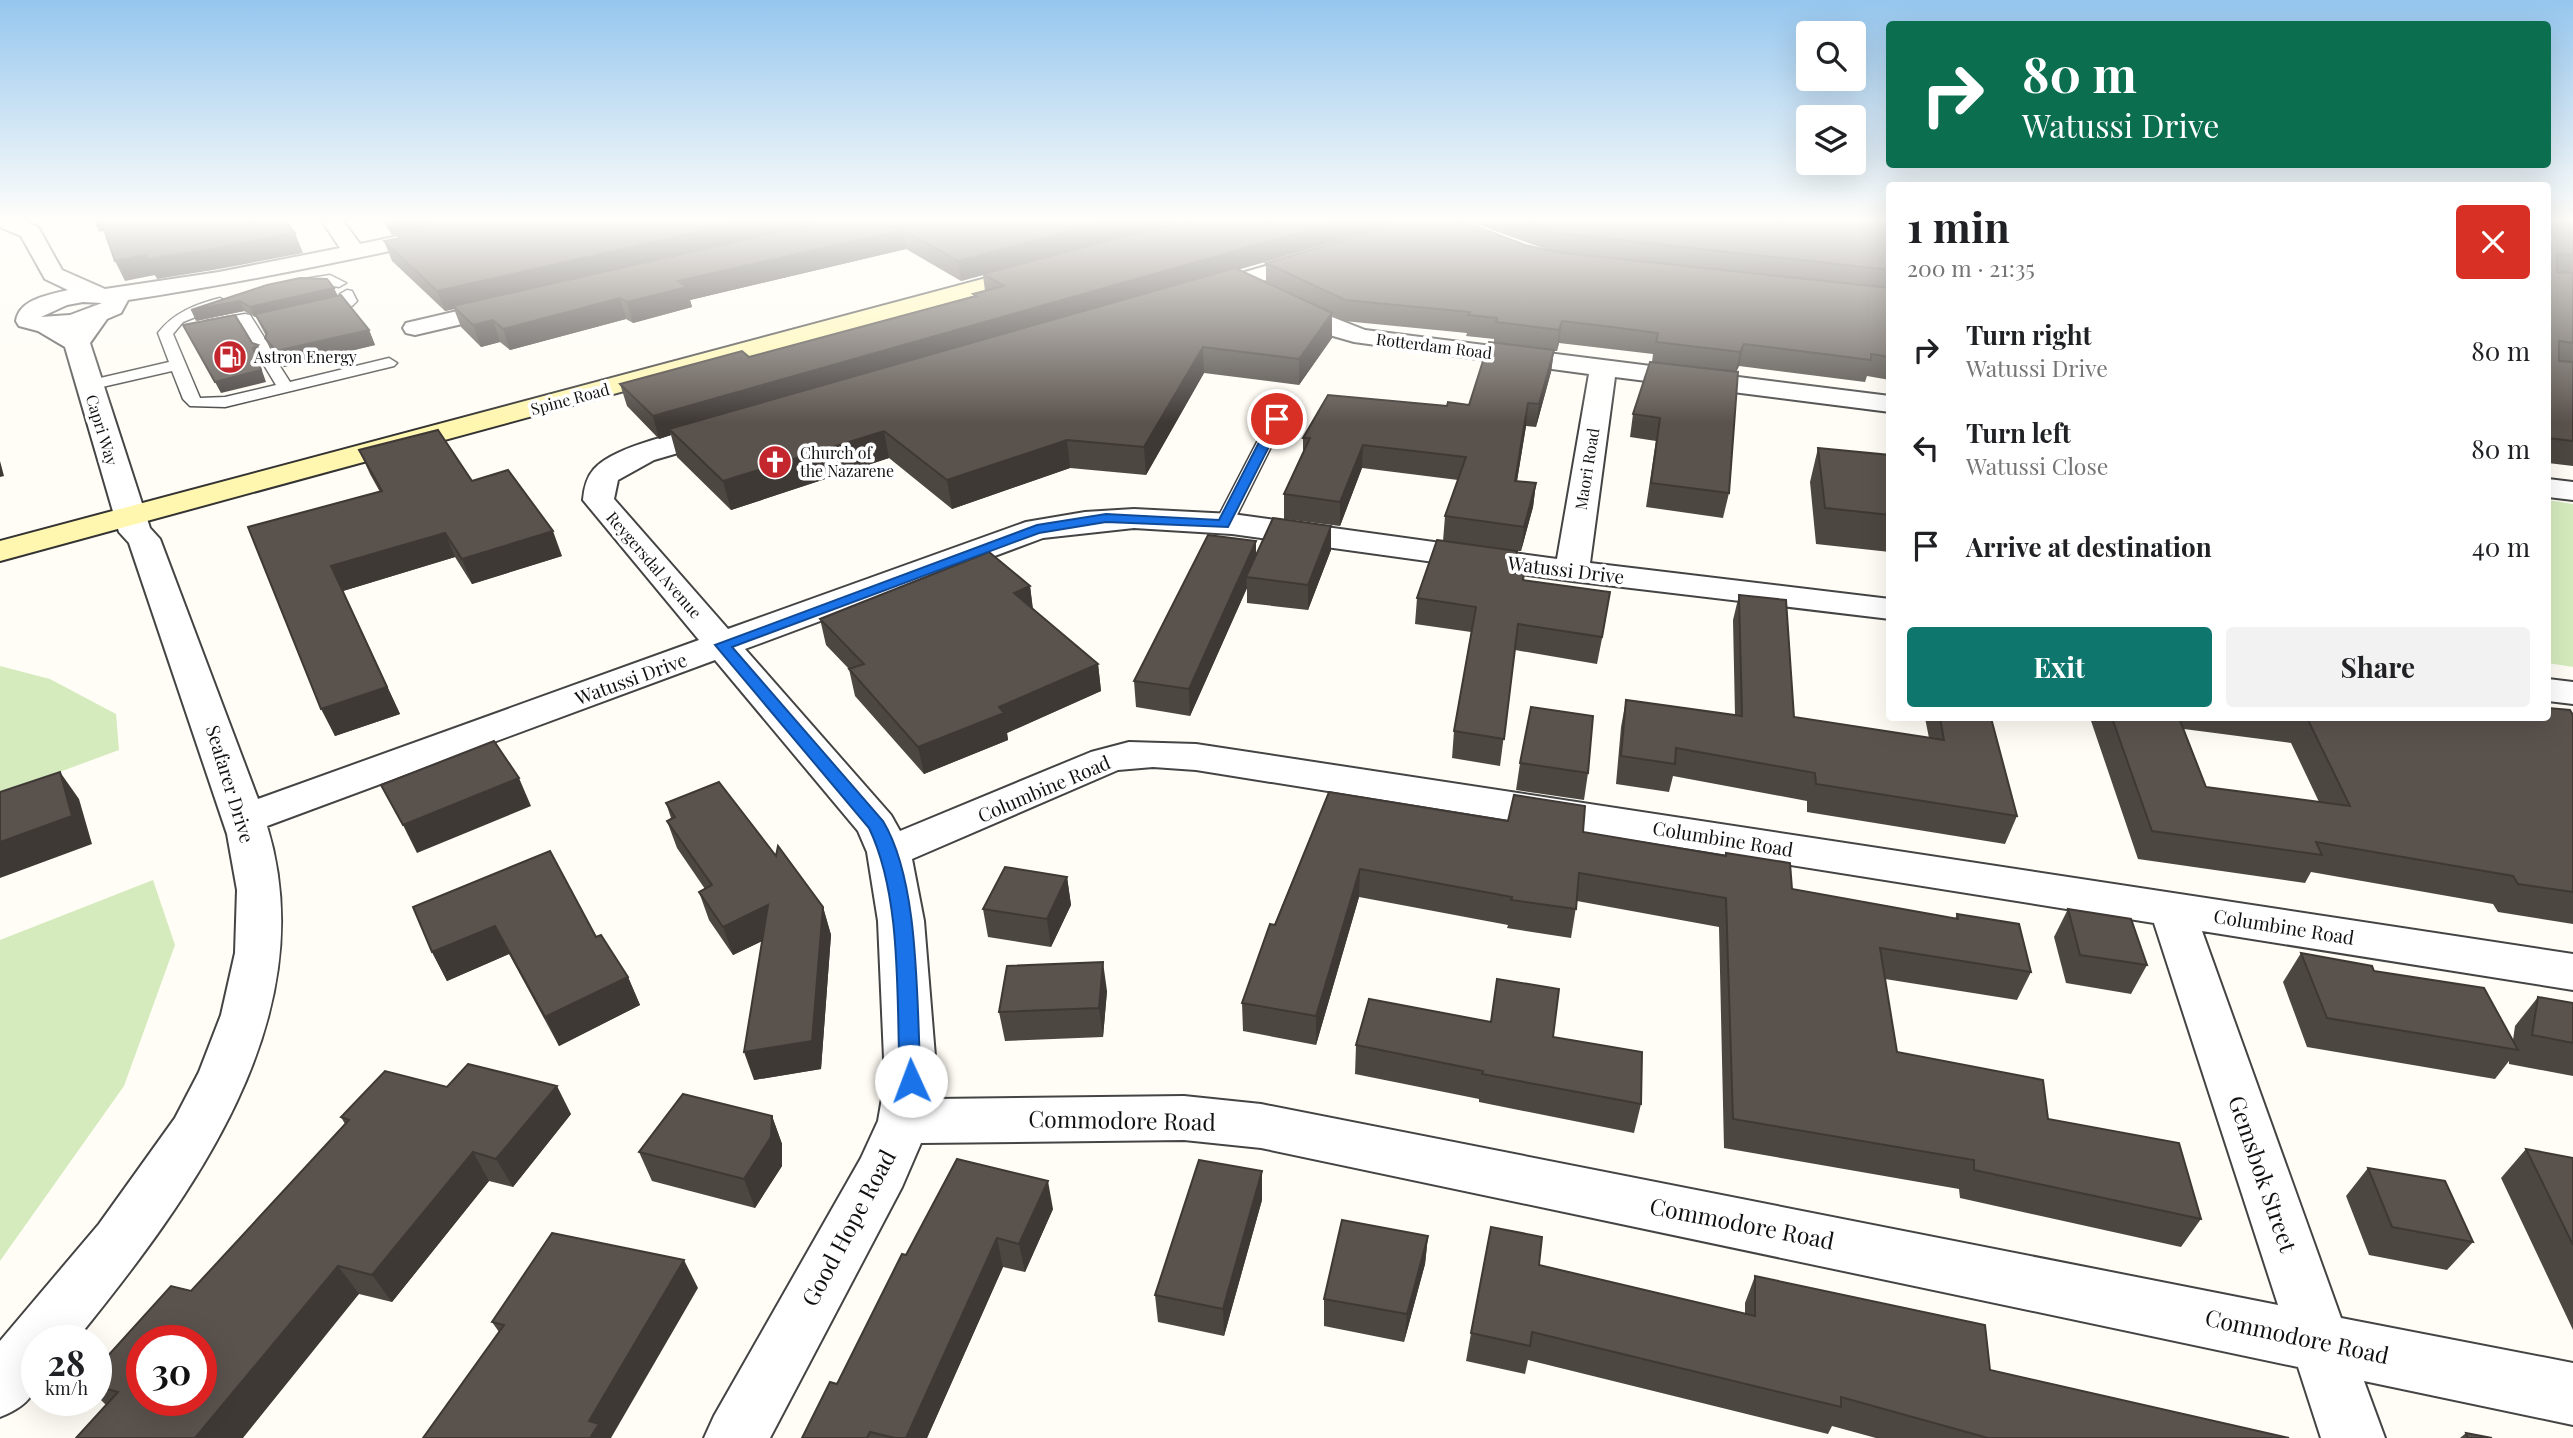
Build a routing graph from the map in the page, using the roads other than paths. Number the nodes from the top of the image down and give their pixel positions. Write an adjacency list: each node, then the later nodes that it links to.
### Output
1 (47, 288): 15 (street)
2 (77, 288): 13 (street)
3 (171, 288): 13 (street)
4 (207, 288): 10 (street)
5 (237, 288): 10 (street)
6 (344, 288): 14 (lane)
7 (977, 288): 30 (main road, Spine Road)
8 (1214, 288): 11 (street)
9 (1252, 288): 22 (street, Rotterdam Road)
10 (228, 291): 18 (lane)
11 (1185, 297)
12 (538, 299): 17 (street)
13 (103, 303): 15 (street); 19 (street)
14 (298, 315)
15 (36, 317): 16 (street); 19 (street)
16 (0, 325)
17 (416, 329)
18 (165, 334): 21 (lane); 24 (lane)
19 (77, 343): 23 (street, Capri Way)
20 (389, 363): 24 (lane)
21 (178, 365): 23 (lane); 24 (lane)
22 (1603, 368): 25 (street, Rotterdam Road); 33 (street, Maori Road)
23 (89, 385): 30 (street, Capri Way)
24 (286, 388)
25 (1886, 403)
26 (1277, 419): 31 (lane)
27 (743, 425): 35 (street, Reygersdal Avenue)
28 (2551, 488): 29 (street)
29 (2573, 491)
30 (130, 516): 32 (main road, Spine Road); 38 (street, Seafarer Drive)
31 (1223, 525): 33 (street, Watussi Drive); 35 (street, Watussi Drive)
32 (0, 551)
33 (1572, 571): 34 (street, Watussi Drive)
34 (1886, 609)
35 (722, 645): 38 (street, Watussi Drive); 39 (street, Good Hope Road)
36 (2551, 690): 37 (street)
37 (2573, 693)
38 (245, 819): 43 (street, Seafarer Drive)
39 (889, 852): 40 (street, Columbine Road); 42 (street, Good Hope Road)
40 (2172, 910): 41 (street, Columbine Road); 44 (street, Gemsbok Street)
41 (2573, 972)
42 (904, 1121): 44 (street, Commodore Road); 48 (street, Good Hope Road)
43 (52, 1325)
44 (2320, 1342): 47 (street, Commodore Road); 49 (street, Gemsbok Street)
45 (21, 1362): 46 (street, Seafarer Drive)
46 (0, 1387)
47 (2573, 1394)
48 (736, 1438)
49 (2353, 1438)

